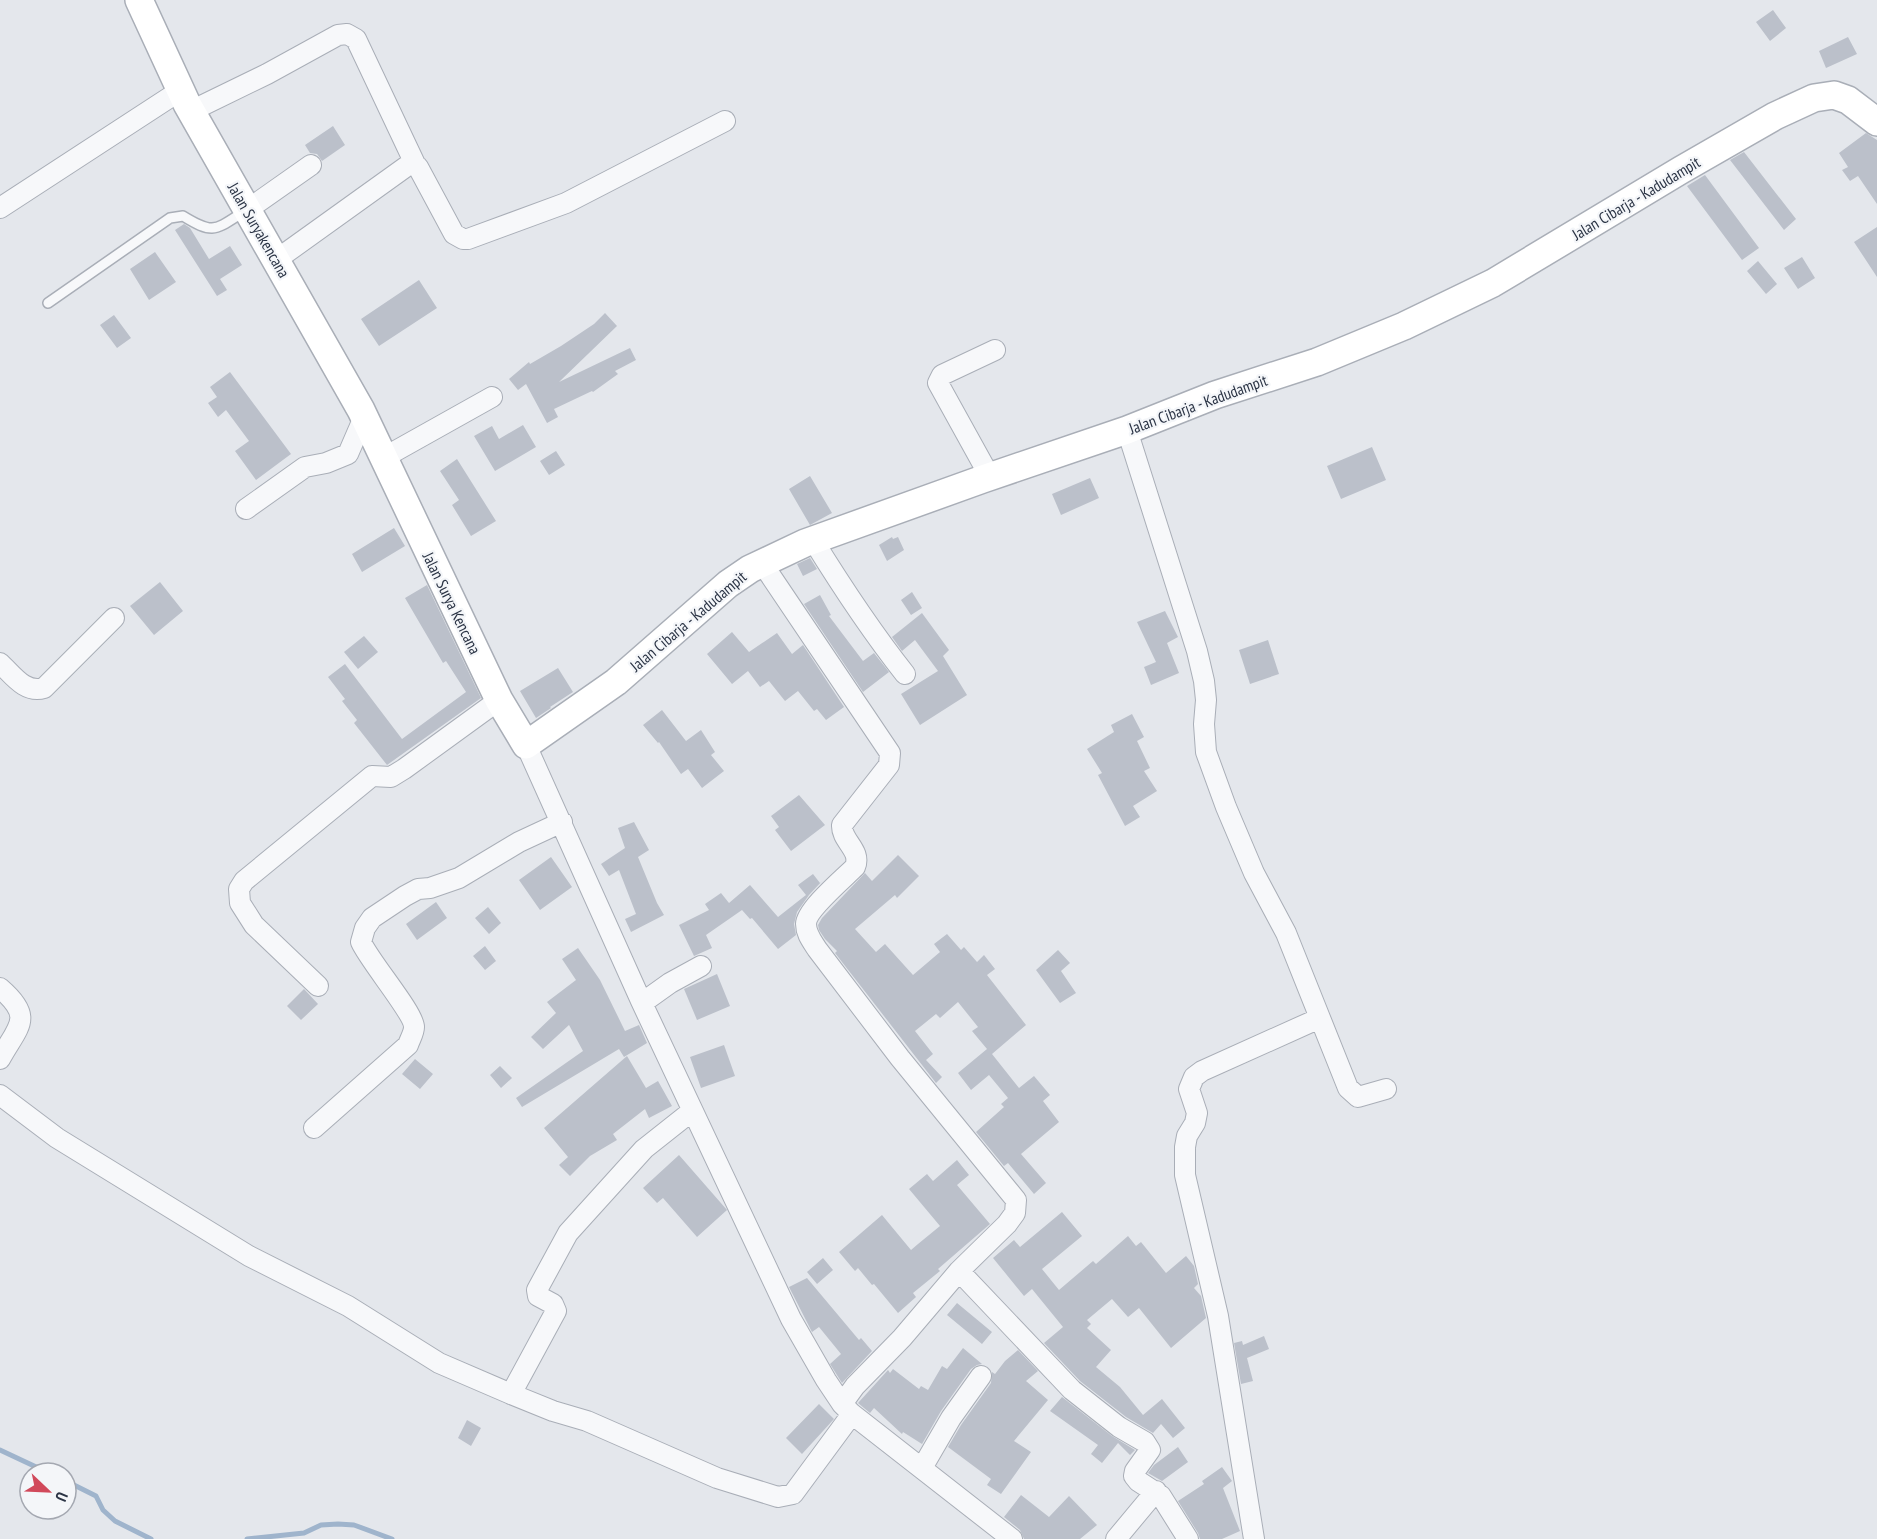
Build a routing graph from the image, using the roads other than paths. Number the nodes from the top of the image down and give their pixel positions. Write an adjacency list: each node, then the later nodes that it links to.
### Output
1 (139, 0): 2 (street, Jalan Suryakencana)
2 (186, 101): 6 (street); 7 (street); 8 (street, Jalan Suryakencana)
3 (725, 121): 6 (street)
4 (1877, 122): 14 (street, Jalan Cibarja - Kadudampit)
5 (311, 165): 8 (street)
6 (416, 166): 9 (street)
7 (0, 208)
8 (247, 210): 9 (street, Jalan Suryakencana); 10 (lane)
9 (276, 260): 13 (street, Jalan Suryakencana)
10 (48, 303)
11 (995, 350): 16 (street)
12 (492, 397): 15 (street)
13 (364, 417): 15 (street, Jalan Suryakencana); 17 (street)
14 (1127, 430): 16 (street, Jalan Cibarja - Kadudampit); 30 (street)
15 (383, 458): 23 (street, Jalan Surya Kencana)
16 (990, 477): 18 (street, Jalan Cibarja - Kadudampit)
17 (246, 509)
18 (813, 540): 19 (street, Jalan Cibarja - Kadudampit); 22 (street)
19 (762, 563): 24 (street, Jalan Cibarja - Kadudampit); 36 (street)
20 (114, 618): 21 (street)
21 (0, 663)
22 (905, 674)
23 (499, 700): 24 (street, Jalan Surya Kencana); 27 (street)
24 (526, 745): 25 (street)
25 (562, 822): 29 (street); 35 (street)
26 (701, 966): 29 (street)
27 (318, 986)
28 (0, 988): 31 (street)
29 (642, 1003): 34 (street)
30 (1320, 1018): 32 (street); 45 (street)
31 (0, 1059)
32 (1386, 1089)
33 (0, 1095): 38 (street)
34 (692, 1111): 38 (street); 39 (street)
35 (314, 1128)
36 (959, 1270): 39 (street); 41 (street)
37 (981, 1376): 40 (street)
38 (511, 1394): 39 (street)
39 (847, 1409): 40 (street)
40 (922, 1468): 42 (street)
41 (1156, 1491): 43 (street); 44 (street)
42 (1011, 1539)
43 (1116, 1539)
44 (1188, 1539)
45 (1254, 1539)

